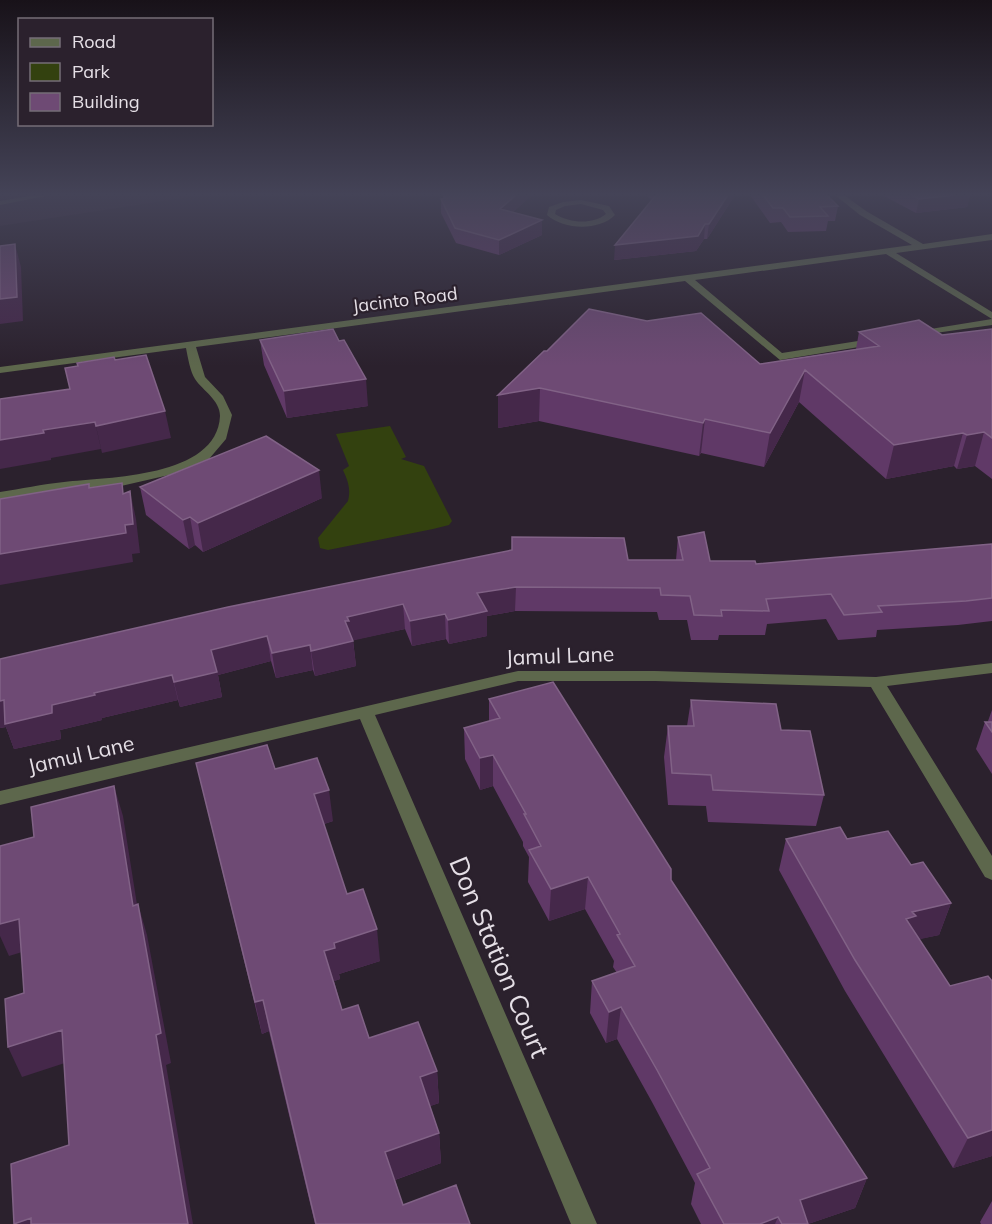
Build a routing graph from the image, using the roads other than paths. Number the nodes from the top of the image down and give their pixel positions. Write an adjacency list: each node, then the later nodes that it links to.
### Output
1 (889, 252): 2 (street, Jacinto Road); 3 (street)
2 (688, 279): 6 (street); 7 (street, Jacinto Road)
3 (992, 316)
4 (992, 322): 5 (street)
5 (910, 336)
6 (886, 339)
7 (190, 345): 8 (street, Jacinto Road); 9 (street)
8 (0, 370)
9 (0, 495)
10 (992, 668): 11 (street, Jamul Lane)
11 (876, 682): 12 (street, Jamul Lane); 14 (street)
12 (365, 711): 13 (street, Jamul Lane); 15 (street, Don Station Court)
13 (0, 798)
14 (992, 872)
15 (584, 1224)

